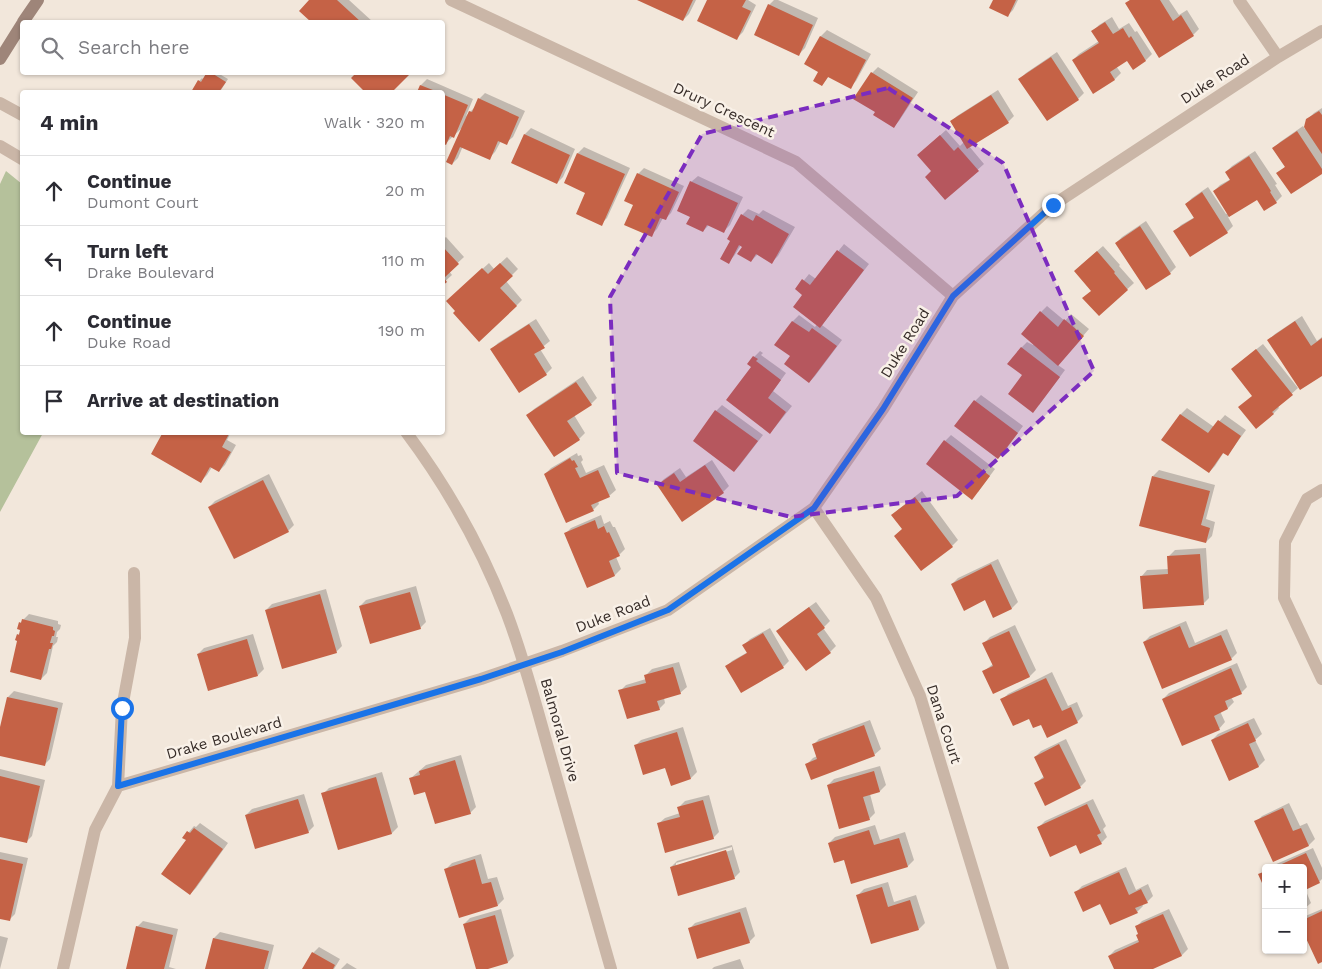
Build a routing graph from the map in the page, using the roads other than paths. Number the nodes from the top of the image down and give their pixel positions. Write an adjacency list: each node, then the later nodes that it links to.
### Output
1 (38, 0): 4 (main road)
2 (451, 0): 13 (street, Drury Crescent)
3 (1239, 0): 7 (street)
4 (25, 20)
5 (20, 28): 8 (main road)
6 (1322, 30): 7 (street, Duke Road)
7 (1278, 57): 13 (street, Duke Road)
8 (0, 59)
9 (0, 103): 10 (street)
10 (20, 114)
11 (0, 146): 12 (street)
12 (20, 158)
13 (953, 296): 16 (street, Duke Road)
14 (408, 435): 18 (street, Balmoral Drive)
15 (1322, 490): 19 (street)
16 (814, 508): 18 (street, Duke Road); 23 (street, Dana Court)
17 (134, 573): 20 (street)
18 (524, 665): 20 (street, Drake Boulevard); 22 (street, Balmoral Drive)
19 (1322, 679)
20 (118, 786): 21 (street)
21 (63, 969)
22 (611, 969)
23 (1003, 969)

